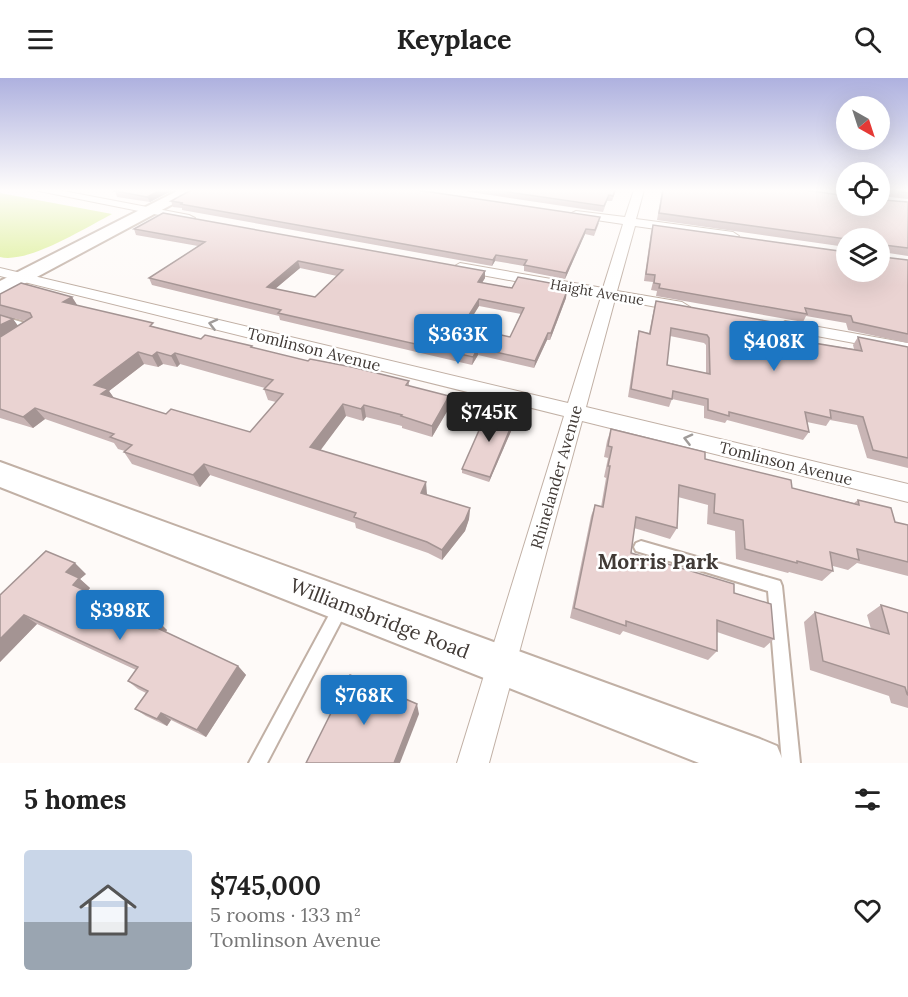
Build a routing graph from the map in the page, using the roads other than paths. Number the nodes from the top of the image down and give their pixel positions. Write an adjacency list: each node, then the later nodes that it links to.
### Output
1 (131, 222): 7 (main road)
2 (630, 222): 9 (street, Rhinelander Avenue)
3 (636, 222): 4 (street)
4 (744, 238)
5 (450, 265): 9 (street, Haight Avenue)
6 (0, 272): 7 (street, Tomlinson Avenue)
7 (22, 278): 8 (main road); 15 (street, Tomlinson Avenue, one-way to 7)
8 (0, 289)
9 (609, 294): 10 (street, Haight Avenue); 15 (street, Rhinelander Avenue)
10 (700, 311)
11 (0, 319): 13 (lane)
12 (768, 323): 14 (street)
13 (25, 333)
14 (908, 348)
15 (574, 412): 17 (street, Tomlinson Avenue, one-way to 15); 20 (street, Rhinelander Avenue)
16 (0, 474): 19 (main road, Williamsbridge Road)
17 (908, 493)
18 (641, 547): 23 (lane)
19 (342, 604): 20 (main road, Williamsbridge Road); 21 (lane)
20 (502, 665): 22 (street, Rhinelander Avenue); 23 (main road, Williamsbridge Road)
21 (258, 763)
22 (473, 763)
23 (767, 763)

